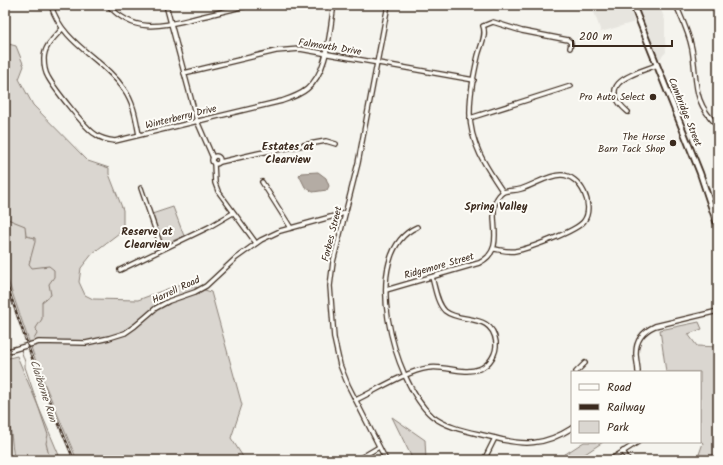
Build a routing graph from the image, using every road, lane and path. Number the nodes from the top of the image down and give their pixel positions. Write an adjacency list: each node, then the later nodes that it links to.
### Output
1 (51, 5): 10 (street)
2 (108, 5): 9 (street)
3 (166, 5): 9 (street)
4 (250, 5): 9 (street)
5 (334, 5): 12 (street, Winterberry Drive)
6 (388, 5): 13 (street, Forbes Street)
7 (633, 5): 14 (main road, Cambridge Street)
8 (676, 5): 21 (street)
9 (171, 24): 15 (street)
10 (62, 29): 22 (street); 22 (street, Winterberry Drive)
11 (570, 48): 16 (street)
12 (326, 53): 13 (street, Falmouth Drive); 15 (street, Falmouth Drive); 20 (street, Winterberry Drive)
13 (377, 62): 16 (street, Falmouth Drive); 29 (street, Forbes Street)
14 (656, 65): 18 (street); 31 (main road, Cambridge Street)
15 (184, 73): 20 (street)
16 (474, 80): 19 (street)
17 (571, 86): 19 (street)
18 (628, 112)
19 (470, 118): 27 (street)
20 (197, 121): 22 (street, Winterberry Drive); 24 (street)
21 (718, 126)
22 (139, 135)
23 (336, 144): 24 (street)
24 (216, 160): 28 (street)
25 (262, 182): 32 (street)
26 (140, 188): 35 (street)
27 (503, 192): 34 (street); 34 (street)
28 (233, 212): 33 (street); 35 (street)
29 (345, 213): 32 (street, Harrell Road); 45 (street, Forbes Street)
30 (417, 227): 38 (street)
31 (718, 227)
32 (291, 228): 33 (street, Harrell Road)
33 (256, 243): 40 (street, Harrell Road)
34 (494, 249): 37 (street, Ridgemore Street)
35 (162, 250): 36 (street)
36 (120, 270)
37 (432, 277): 38 (street, Ridgemore Street); 44 (street)
38 (386, 290): 44 (street)
39 (718, 311): 43 (street)
40 (5, 352)
41 (585, 362): 42 (street)
42 (577, 371)
43 (638, 371)
44 (405, 376): 45 (street); 47 (street)
45 (356, 400): 49 (street, Forbes Street)
46 (571, 429): 47 (street)
47 (495, 438): 53 (street)
48 (636, 443): 50 (street)
49 (379, 447): 51 (street); 52 (street, Forbes Street)
50 (623, 451): 54 (street); 55 (street)
51 (357, 460)
52 (386, 460)
53 (484, 460)
54 (610, 460)
55 (628, 460)

